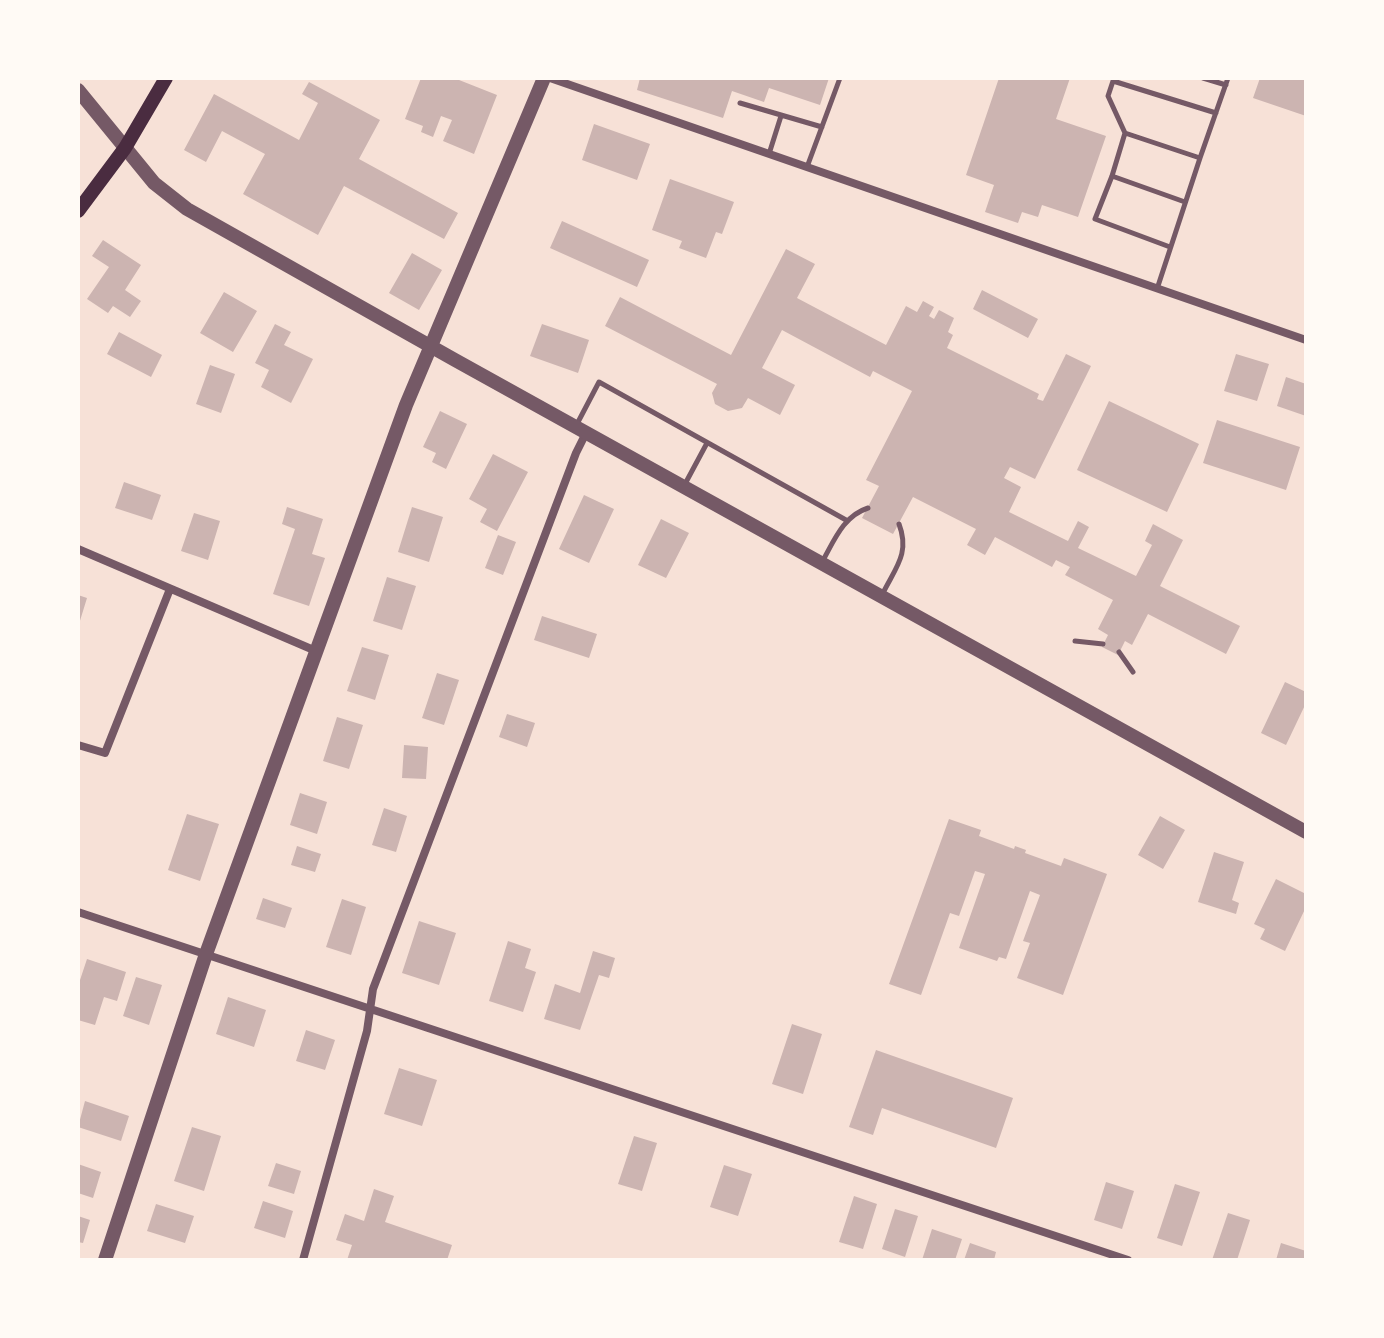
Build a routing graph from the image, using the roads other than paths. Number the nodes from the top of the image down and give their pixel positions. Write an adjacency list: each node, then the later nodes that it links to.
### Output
1 (166, 78): 14 (main road)
2 (544, 78): 24 (street)
3 (550, 78): 15 (street)
4 (840, 78): 12 (lane)
5 (1203, 78): 7 (lane)
6 (1113, 80): 10 (lane); 13 (lane)
7 (1227, 82): 10 (lane)
8 (78, 90): 14 (street)
9 (740, 103): 11 (lane)
10 (1216, 113): 16 (lane)
11 (781, 116): 12 (lane); 15 (lane)
12 (822, 127): 17 (lane)
13 (1125, 133): 16 (lane); 18 (lane)
14 (125, 148): 20 (main road); 24 (street)
15 (769, 154): 17 (street)
16 (1200, 158): 19 (lane)
17 (807, 167): 22 (street)
18 (1112, 176): 19 (lane); 21 (lane)
19 (1185, 202): 21 (lane)
20 (78, 211)
21 (1170, 247): 22 (lane)
22 (1157, 289): 23 (street)
23 (1306, 340)
24 (430, 346): 25 (street); 37 (street)
25 (581, 430): 26 (lane); 27 (street); 44 (street)
26 (707, 443): 27 (lane); 29 (lane)
27 (683, 486): 32 (street)
28 (868, 508): 29 (lane)
29 (846, 520): 32 (lane)
30 (899, 524): 34 (lane)
31 (78, 549): 33 (street)
32 (822, 563): 34 (street)
33 (170, 589): 37 (street); 40 (street)
34 (881, 596): 41 (street)
35 (1075, 641): 36 (lane)
36 (1103, 644)
37 (316, 651): 43 (street)
38 (1119, 652): 39 (lane)
39 (1133, 672)
40 (78, 745)
41 (1306, 832)
42 (78, 912): 43 (street)
43 (206, 954): 44 (street); 45 (street)
44 (370, 1008): 46 (street); 47 (street)
45 (105, 1260)
46 (303, 1260)
47 (1128, 1260)

